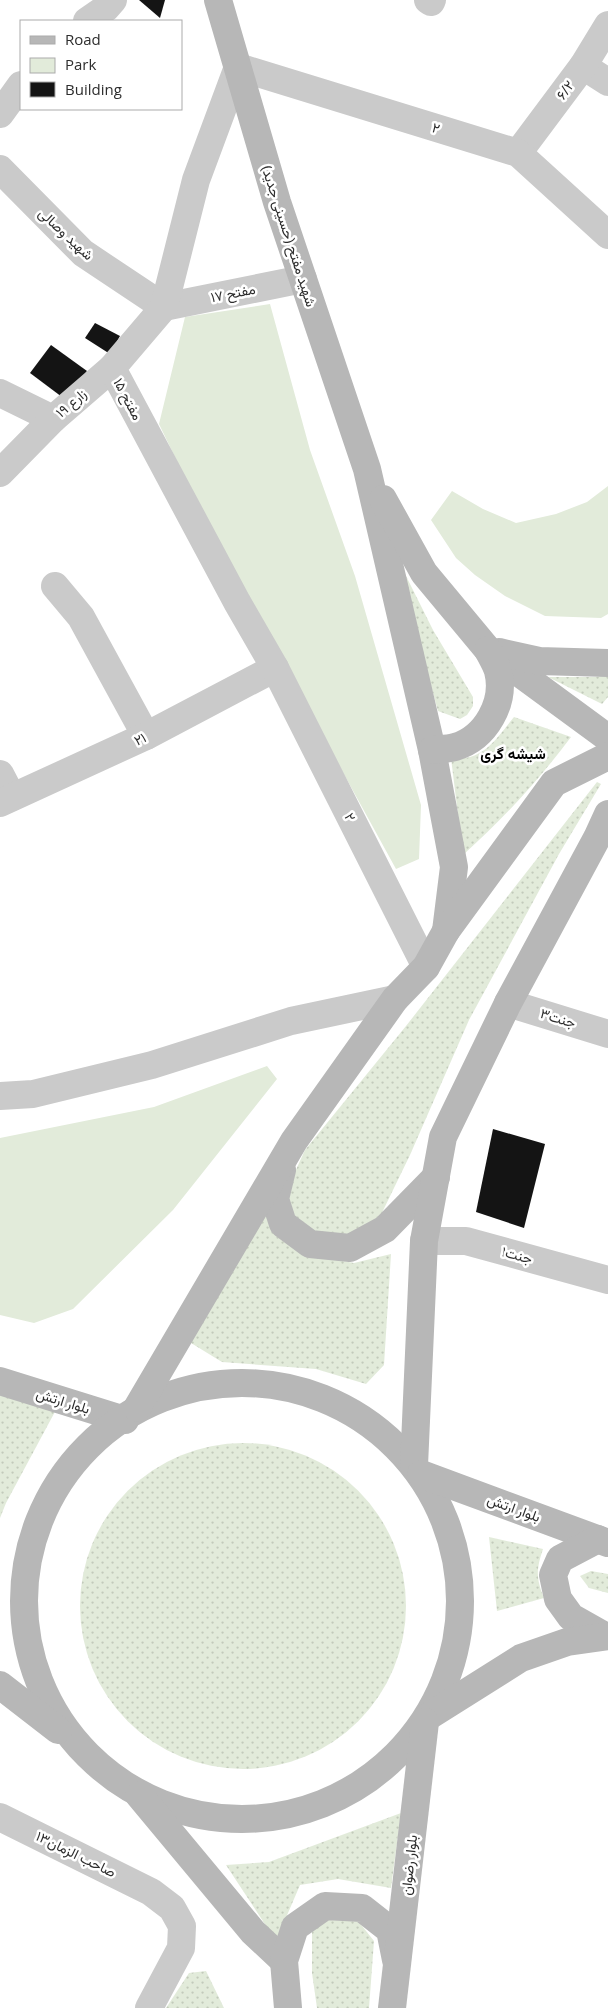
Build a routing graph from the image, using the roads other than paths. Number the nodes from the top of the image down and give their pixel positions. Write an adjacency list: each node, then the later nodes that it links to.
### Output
1 (113, 0): 3 (street)
2 (218, 0): 6 (street, شهید مفتح (حسینی جدید))
3 (88, 20)
4 (608, 25): 5 (street, ۶/۲)
5 (583, 66): 7 (street); 10 (street, ۶/۲)
6 (238, 67): 10 (street, ۲); 13 (street, شهید مفتح (حسینی جدید)); 14 (street, مفتح ۱۵)
7 (608, 82)
8 (20, 86): 9 (street)
9 (0, 114)
10 (518, 153): 12 (street, ۲)
11 (0, 169): 14 (street, شهید وصالی)
12 (608, 235)
13 (303, 279): 14 (street, مفتح ۱۷); 18 (street, شهید مفتح (حسینی جدید))
14 (164, 307): 15 (street, مفتح ۱۵)
15 (112, 368): 17 (street, ۱۹ زارع); 23 (street, مفتح ۱۵)
16 (0, 393): 17 (street, ۱۹ زارع)
17 (53, 419): 19 (street)
18 (367, 469): 21 (street); 26 (street)
19 (0, 473)
20 (55, 586): 24 (street)
21 (488, 650): 22 (street); 25 (street); 26 (street)
22 (608, 664)
23 (275, 668): 24 (street, ۲۱); 31 (street, ۲)
24 (146, 736): 28 (street, ۲۱)
25 (608, 738)
26 (432, 750): 30 (street)
27 (608, 756): 30 (street)
28 (4, 791)
29 (608, 814): 33 (street)
30 (446, 931): 31 (street)
31 (426, 967): 32 (street)
32 (395, 999): 35 (street); 36 (street)
33 (508, 1003): 34 (street, جنت۳); 37 (street)
34 (608, 1034)
35 (0, 1096)
36 (294, 1141): 37 (street); 41 (street)
37 (436, 1177): 38 (street)
38 (424, 1241): 39 (street, جنت۱); 42 (street)
39 (608, 1280)
40 (0, 1381): 41 (street, بلوار ارتش)
41 (131, 1414): 42 (street); 47 (street)
42 (417, 1470): 43 (street, بلوار ارتش); 46 (street)
43 (603, 1541): 44 (street)
44 (606, 1636): 46 (street)
45 (0, 1685): 47 (street)
46 (427, 1719): 48 (street); 51 (street, بلوار رضوان)
47 (74, 1742): 48 (street)
48 (139, 1795): 50 (street)
49 (0, 1817): 52 (street, صاحب الزمان۱۳)
50 (284, 1961): 51 (street); 53 (street)
51 (398, 1966): 54 (street, بلوار رضوان)
52 (149, 2008)
53 (288, 2008)
54 (392, 2008)

